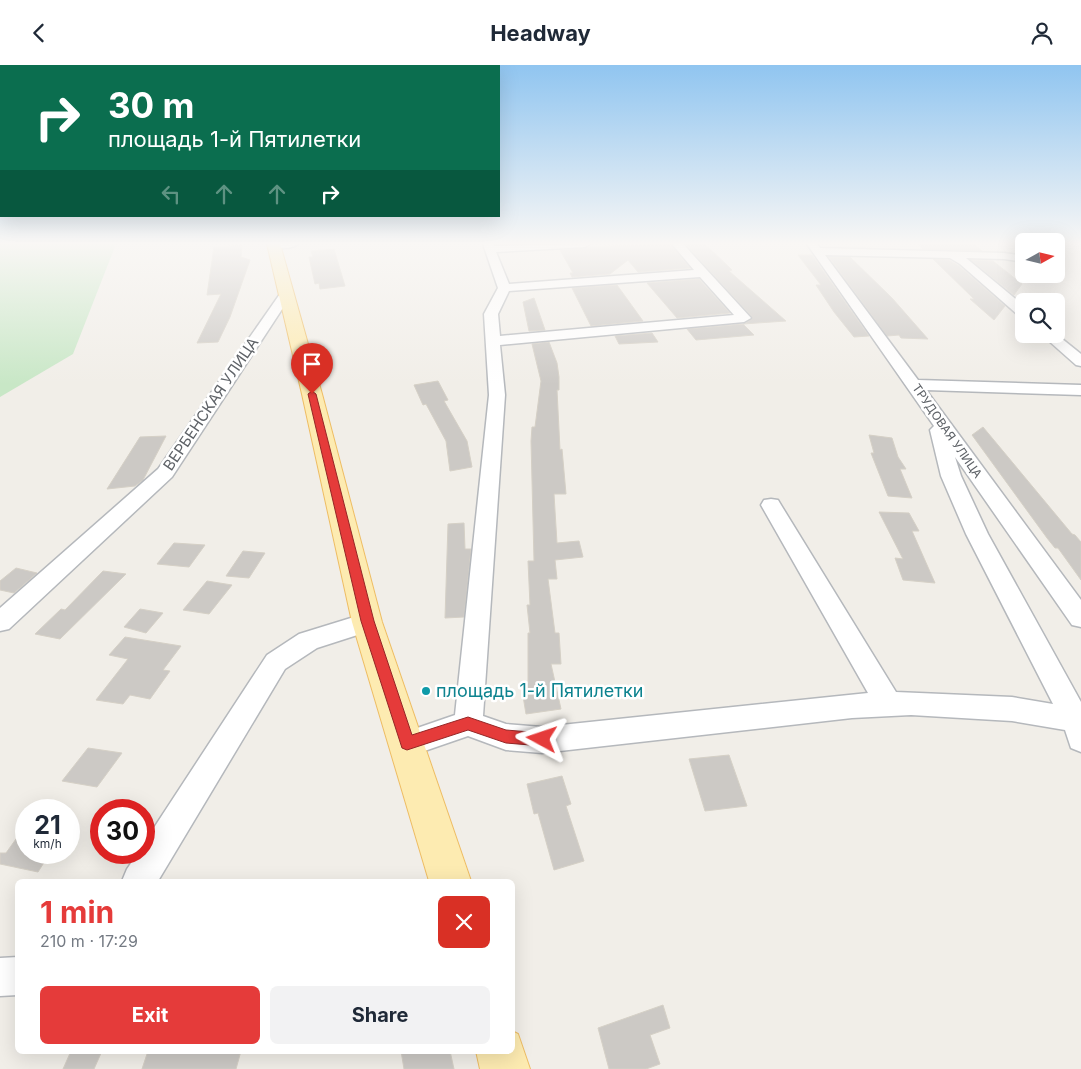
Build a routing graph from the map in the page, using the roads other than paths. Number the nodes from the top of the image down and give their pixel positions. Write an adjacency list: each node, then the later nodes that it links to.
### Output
1 (285, 291): 6 (main road)
2 (503, 291): 8 (street)
3 (719, 291): 8 (street)
4 (847, 291): 11 (street, ТРУДОВАЯ УЛИЦА)
5 (998, 291): 7 (street)
6 (286, 294): 16 (main road); 17 (street, ВЕРБЕНСКАЯ УЛИЦА)
7 (1015, 305)
8 (493, 341): 19 (street)
9 (1059, 343): 10 (street)
10 (1081, 362)
11 (915, 385): 12 (street); 13 (street, ТРУДОВАЯ УЛИЦА)
12 (1081, 390)
13 (935, 414): 15 (street, ТРУДОВАЯ УЛИЦА); 20 (street)
14 (771, 505): 18 (street)
15 (1081, 618)
16 (368, 621): 21 (main road); 22 (street)
17 (0, 622)
18 (889, 704): 19 (street); 20 (street)
19 (468, 723): 21 (street)
20 (1079, 726)
21 (407, 744): 23 (main road)
22 (140, 879)
23 (449, 879)
24 (0, 977): 25 (street)
25 (15, 977)
26 (502, 1054): 27 (main road)
27 (505, 1069)

